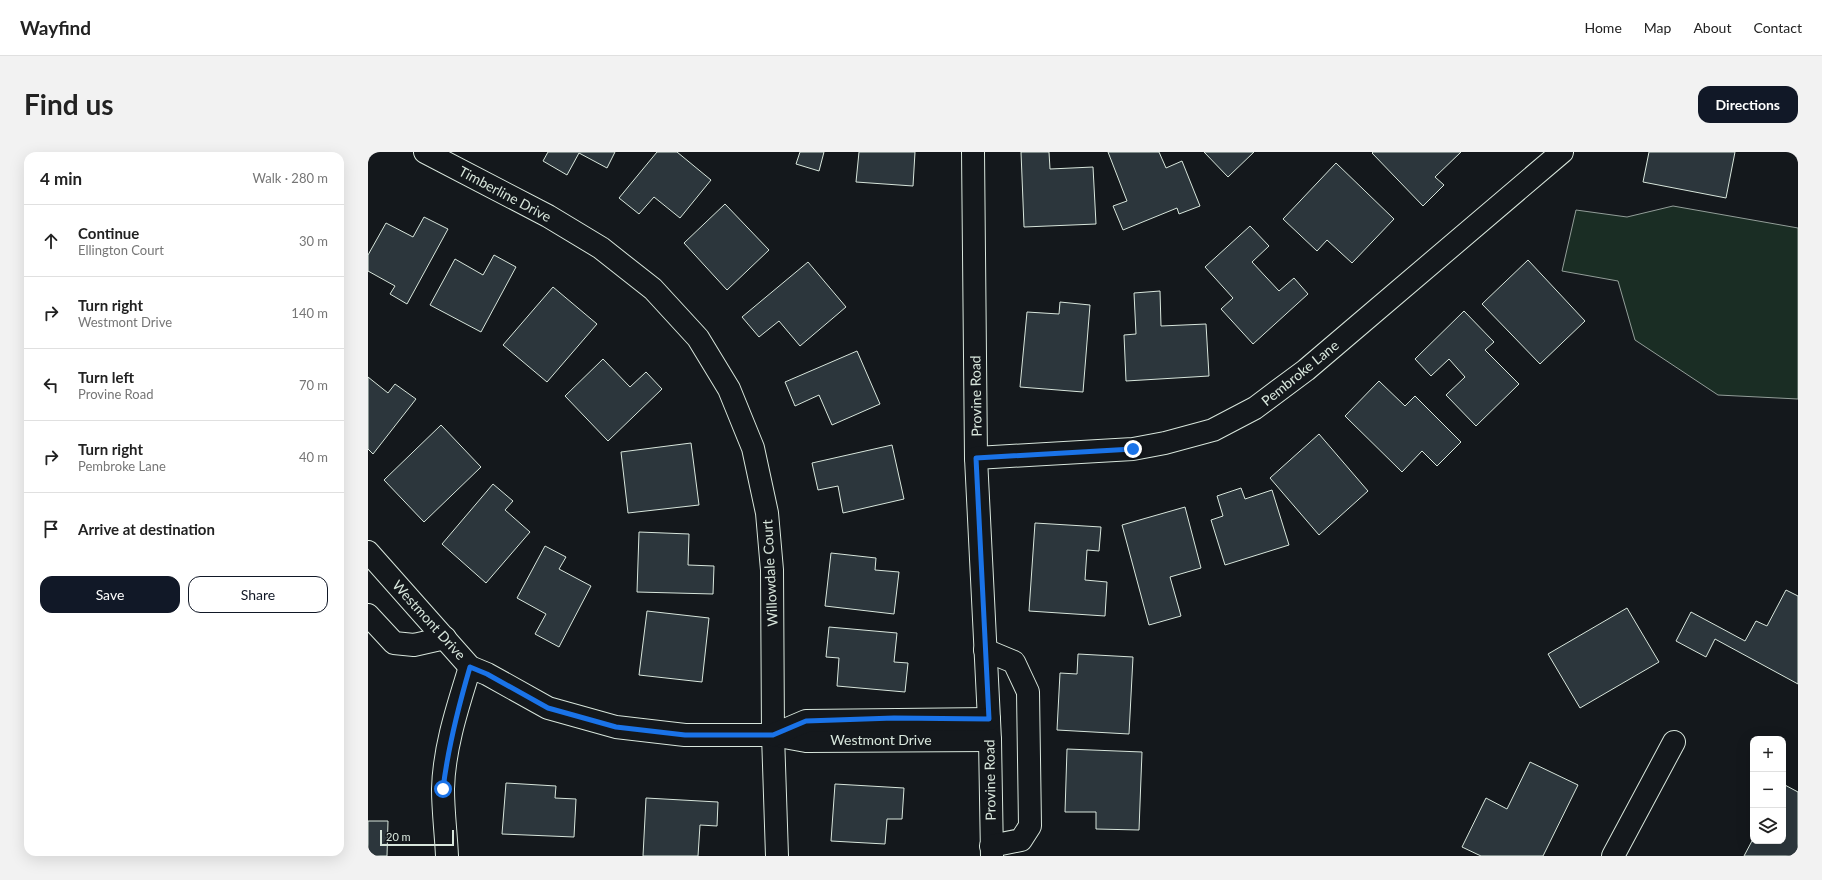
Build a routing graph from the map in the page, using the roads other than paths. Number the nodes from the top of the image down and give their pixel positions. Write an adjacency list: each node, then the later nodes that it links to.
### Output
1 (425, 152): 4 (street, Timberline Drive)
2 (972, 152): 5 (street, Provine Road)
3 (1562, 152): 5 (street, Pembroke Lane)
4 (563, 225): 12 (street, Willowdale Court)
5 (976, 458): 9 (street, Provine Road)
6 (368, 553): 8 (street, Westmont Drive)
7 (368, 615): 8 (street)
8 (445, 638): 10 (street, Westmont Drive)
9 (985, 650): 11 (street, Provine Road); 14 (street)
10 (470, 667): 12 (street, Westmont Drive); 15 (street)
11 (989, 729): 12 (street, Westmont Drive); 14 (street, Provine Road)
12 (773, 735): 16 (street, Willowdale Court)
13 (1674, 742): 17 (street)
14 (992, 851)
15 (447, 856)
16 (777, 856)
17 (1613, 856)

